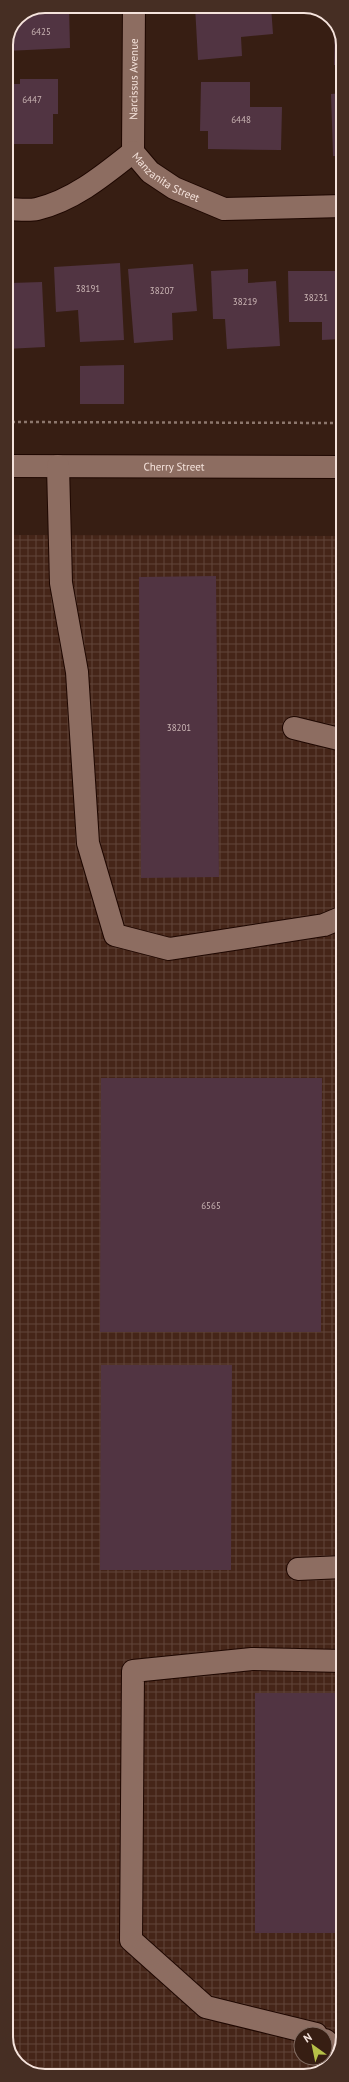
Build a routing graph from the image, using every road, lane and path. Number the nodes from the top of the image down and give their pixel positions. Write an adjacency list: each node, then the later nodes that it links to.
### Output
1 (134, 13): 2 (street, Narcissus Avenue)
2 (133, 152): 3 (street, Manzanita Street); 4 (street, Manzanita Street)
3 (336, 206)
4 (13, 209)
5 (13, 422): 6 (path)
6 (336, 423)
7 (13, 466): 8 (street, Cherry Street)
8 (58, 466): 9 (street, Cherry Street); 12 (street)
9 (336, 466)
10 (294, 728): 11 (street)
11 (336, 738)
12 (336, 920)
13 (336, 1567): 14 (street)
14 (298, 1569)
15 (336, 1661): 16 (street)
16 (293, 2028)

